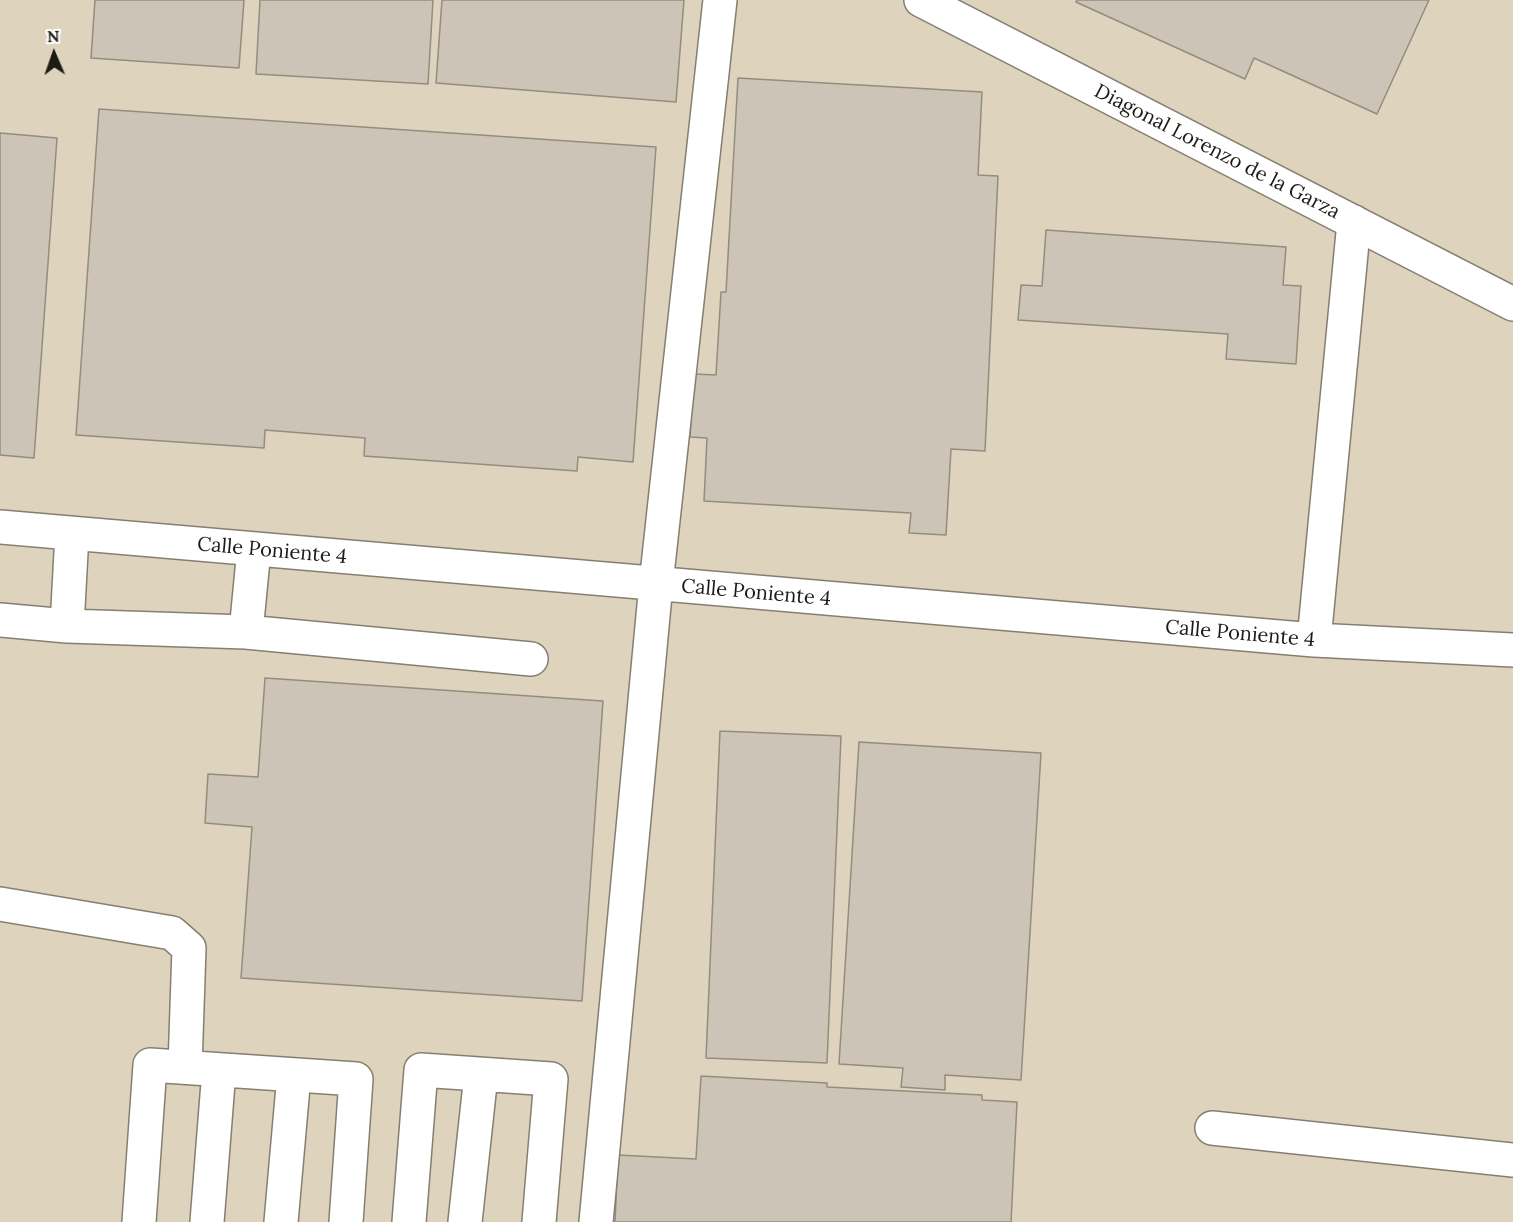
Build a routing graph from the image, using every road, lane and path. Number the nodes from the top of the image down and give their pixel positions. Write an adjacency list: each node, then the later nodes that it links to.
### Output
1 (720, 0): 8 (street)
2 (921, 0): 3 (street, Diagonal Lorenzo de la Garza)
3 (1354, 222): 4 (street, Diagonal Lorenzo de la Garza); 12 (street)
4 (1513, 304)
5 (0, 527): 6 (street, Calle Poniente 4)
6 (72, 534): 7 (street, Calle Poniente 4); 10 (street)
7 (254, 549): 8 (street, Calle Poniente 4); 11 (street)
8 (656, 584): 12 (street, Calle Poniente 4); 29 (street)
9 (0, 620): 10 (street)
10 (67, 626): 11 (street)
11 (246, 632): 14 (street)
12 (1314, 640): 13 (street, Calle Poniente 4)
13 (1513, 650)
14 (531, 659)
15 (0, 904): 16 (street)
16 (185, 1067): 17 (street); 22 (street)
17 (219, 1070): 18 (street); 23 (street)
18 (294, 1074): 24 (street); 25 (street)
19 (481, 1076): 26 (street); 27 (street); 28 (street)
20 (1212, 1128): 21 (street)
21 (1513, 1161)
22 (139, 1222)
23 (207, 1222)
24 (281, 1222)
25 (346, 1222)
26 (409, 1222)
27 (465, 1222)
28 (539, 1222)
29 (596, 1222)

